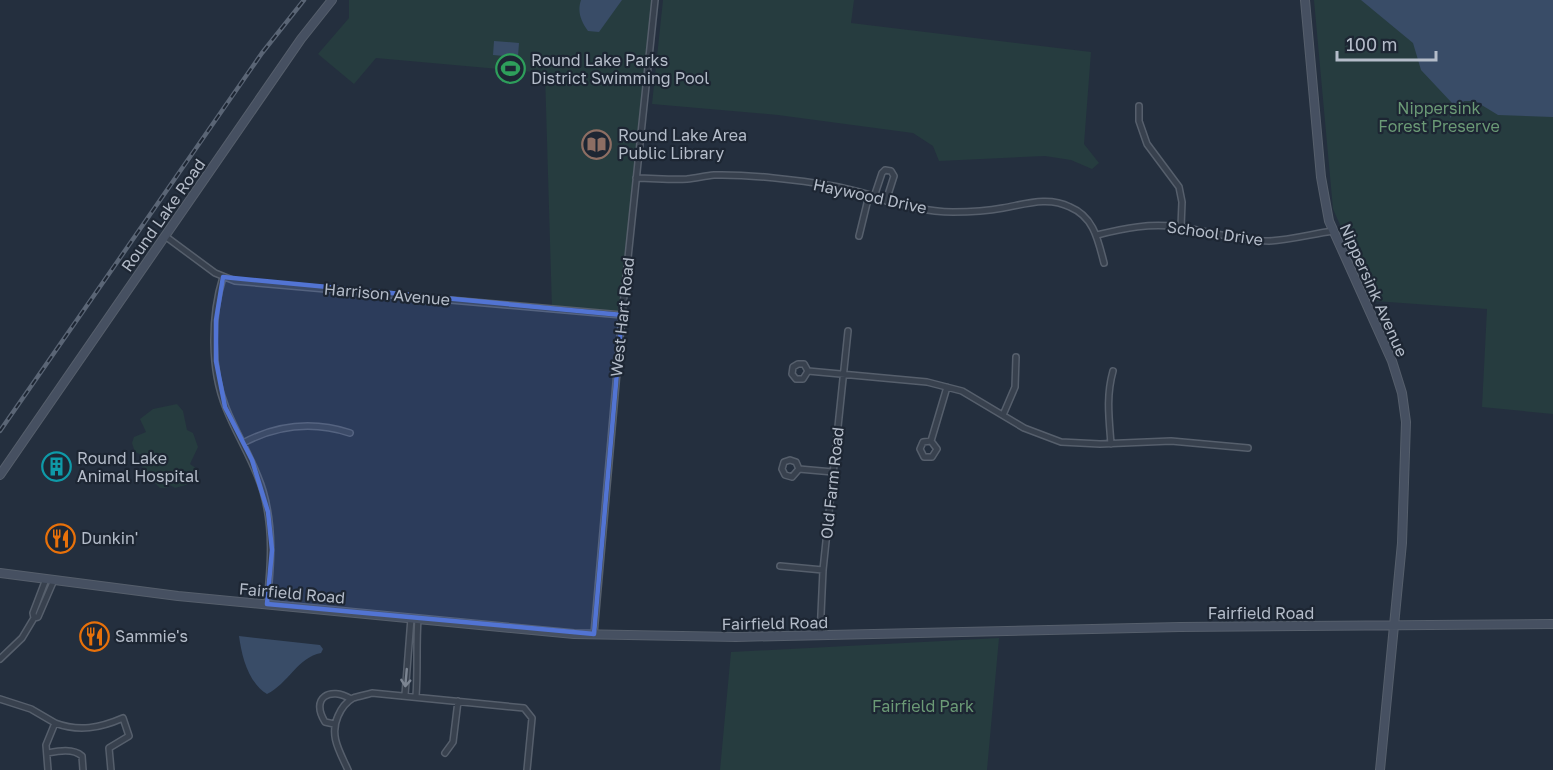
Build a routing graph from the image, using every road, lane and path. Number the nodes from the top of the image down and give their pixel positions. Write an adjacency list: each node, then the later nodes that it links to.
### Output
1 (333, 0): 11 (street, Round Lake Road)
2 (655, 0): 5 (street, West Hart Road)
3 (1305, 0): 9 (street, Nippersink Avenue)
4 (1139, 106): 8 (street)
5 (636, 178): 6 (street, Haywood Drive); 15 (street, West Hart Road)
6 (871, 196): 7 (street, Haywood Drive); 7 (street); 12 (street)
7 (886, 201): 10 (street, Haywood Drive)
8 (1181, 227): 9 (street, School Drive); 10 (street, School Drive)
9 (1333, 231): 38 (street, Nippersink Avenue)
10 (1097, 235): 13 (street, Haywood Drive)
11 (165, 236): 14 (street, Harrison Avenue); 30 (street, Round Lake Road)
12 (859, 236)
13 (1104, 263)
14 (223, 277): 15 (street, Harrison Avenue); 25 (street)
15 (622, 315): 39 (street, West Hart Road)
16 (848, 331): 20 (street, Old Farm Road)
17 (1016, 357): 22 (street)
18 (808, 371): 20 (street)
19 (1113, 371): 26 (street)
20 (843, 374): 21 (street); 29 (street, Old Farm Road)
21 (947, 387): 22 (street); 24 (street)
22 (1003, 415): 26 (street)
23 (350, 433): 25 (street)
24 (932, 441)
25 (243, 443): 35 (street)
26 (1111, 444): 27 (street)
27 (1248, 448)
28 (799, 469): 29 (street)
29 (833, 472): 32 (street, Old Farm Road)
30 (0, 475)
31 (780, 566): 32 (street)
32 (823, 570): 40 (street, Old Farm Road)
33 (0, 573): 34 (street, Fairfield Road)
34 (50, 580): 35 (street, Fairfield Road); 41 (street)
35 (267, 604): 36 (street, Fairfield Road)
36 (415, 618): 39 (street, Fairfield Road); 42 (street, one-way to 42); 43 (street)
37 (1553, 624): 38 (street, Fairfield Road)
38 (1394, 626): 40 (street, Fairfield Road); 56 (street, Nippersink Avenue)
39 (594, 634): 40 (street, Fairfield Road)
40 (820, 636)
41 (0, 659)
42 (403, 695): 43 (street); 45 (street)
43 (416, 696): 46 (street)
44 (0, 699): 47 (street)
45 (351, 699): 48 (street); 48 (street)
46 (458, 701): 50 (street); 55 (street)
47 (55, 723): 49 (street); 53 (street)
48 (334, 724): 54 (street)
49 (47, 753): 51 (street); 52 (street)
50 (445, 753)
51 (48, 770)
52 (83, 770)
53 (111, 770)
54 (348, 770)
55 (528, 770)
56 (1380, 770)

